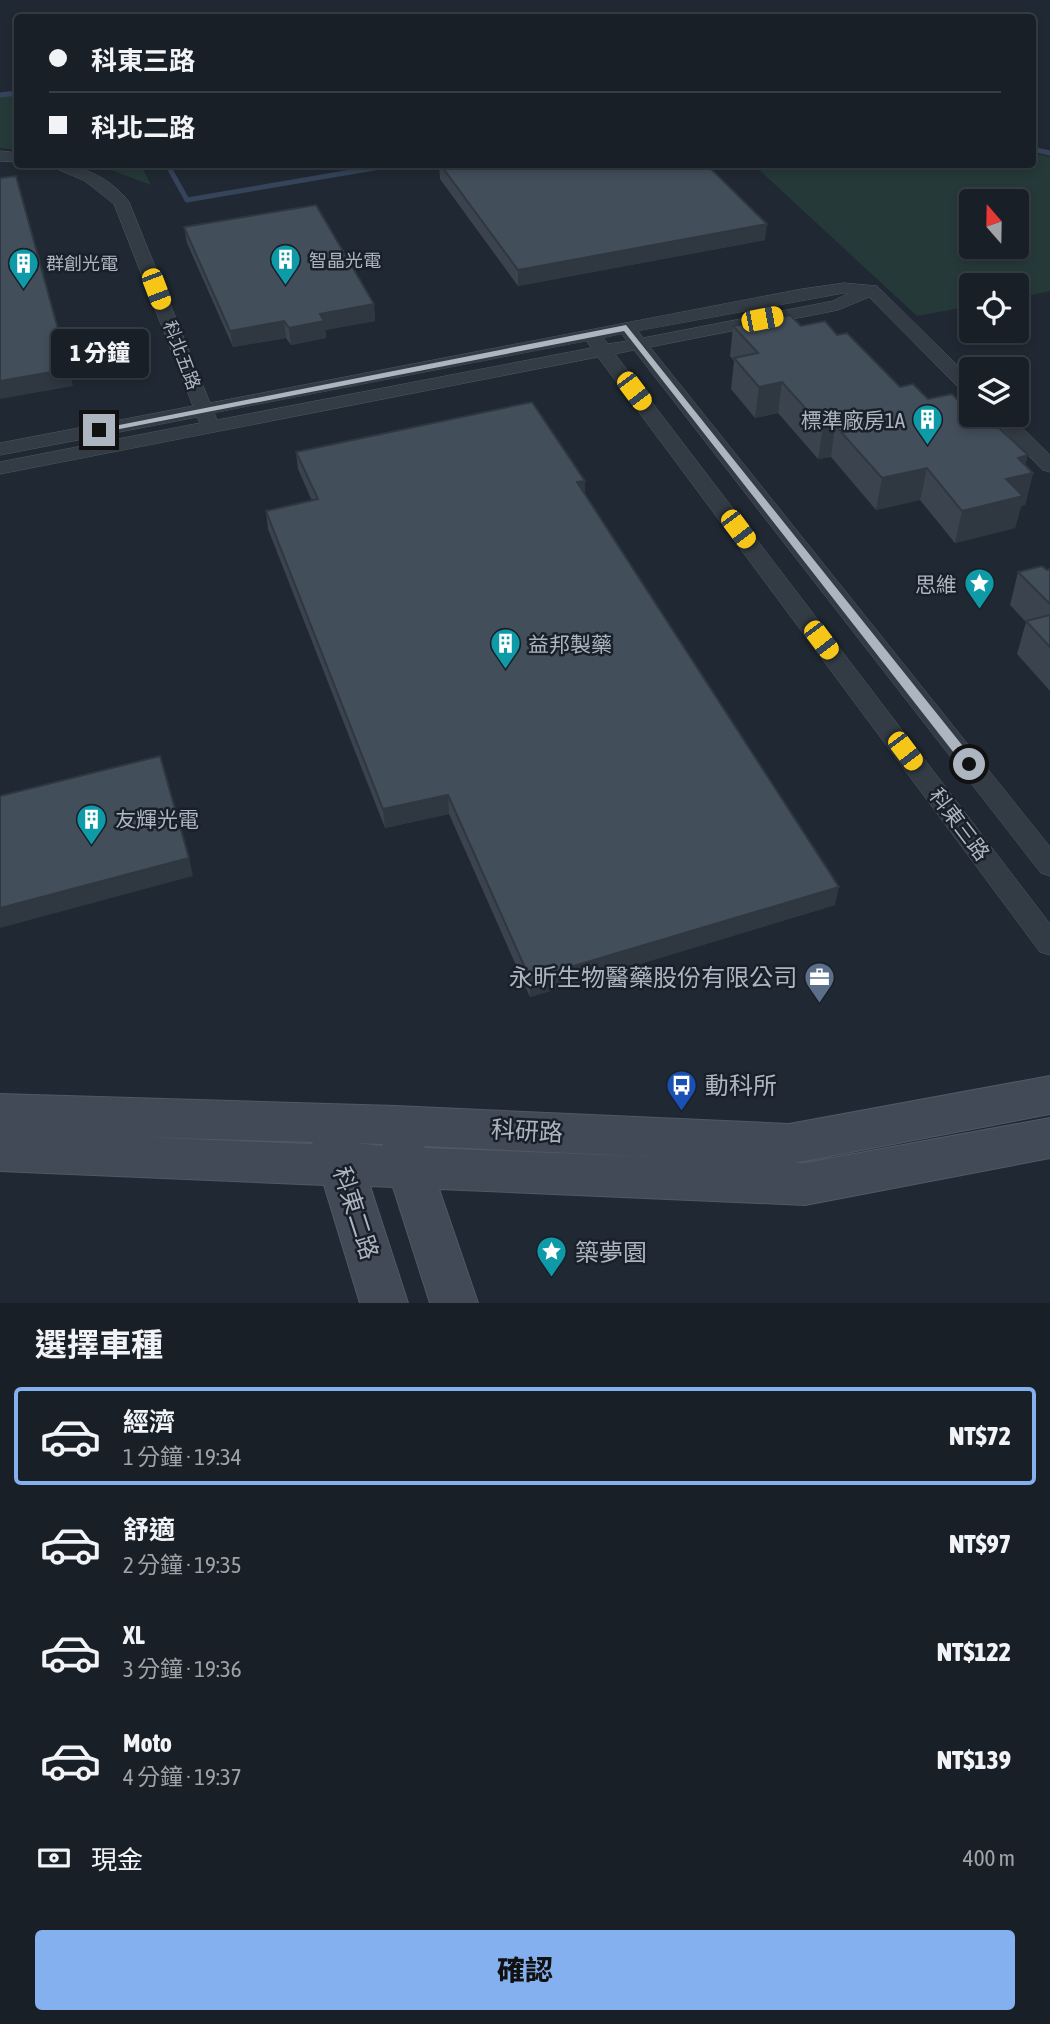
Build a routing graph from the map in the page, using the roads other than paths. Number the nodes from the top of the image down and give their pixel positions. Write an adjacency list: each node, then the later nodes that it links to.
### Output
1 (65, 168): 5 (street, 科北五路)
2 (632, 335): 3 (street); 4 (street); 10 (street, 科東三路)
3 (597, 342): 5 (street); 11 (street, 科東三路)
4 (959, 377)
5 (207, 418): 7 (street); 9 (street)
6 (1010, 427): 8 (street)
7 (0, 449)
8 (1050, 466)
9 (0, 468)
10 (1050, 866)
11 (1050, 944)
12 (1050, 1095): 14 (street, 科研路)
13 (0, 1113): 16 (street, 科研路)
14 (395, 1125): 16 (street, 科研路); 18 (street)
15 (1050, 1138): 18 (street, 科研路)
16 (334, 1144): 17 (street, 科研路); 18 (street, 科研路); 19 (street, 科東二路)
17 (0, 1151)
18 (409, 1167): 20 (street)
19 (384, 1303)
20 (454, 1303)

